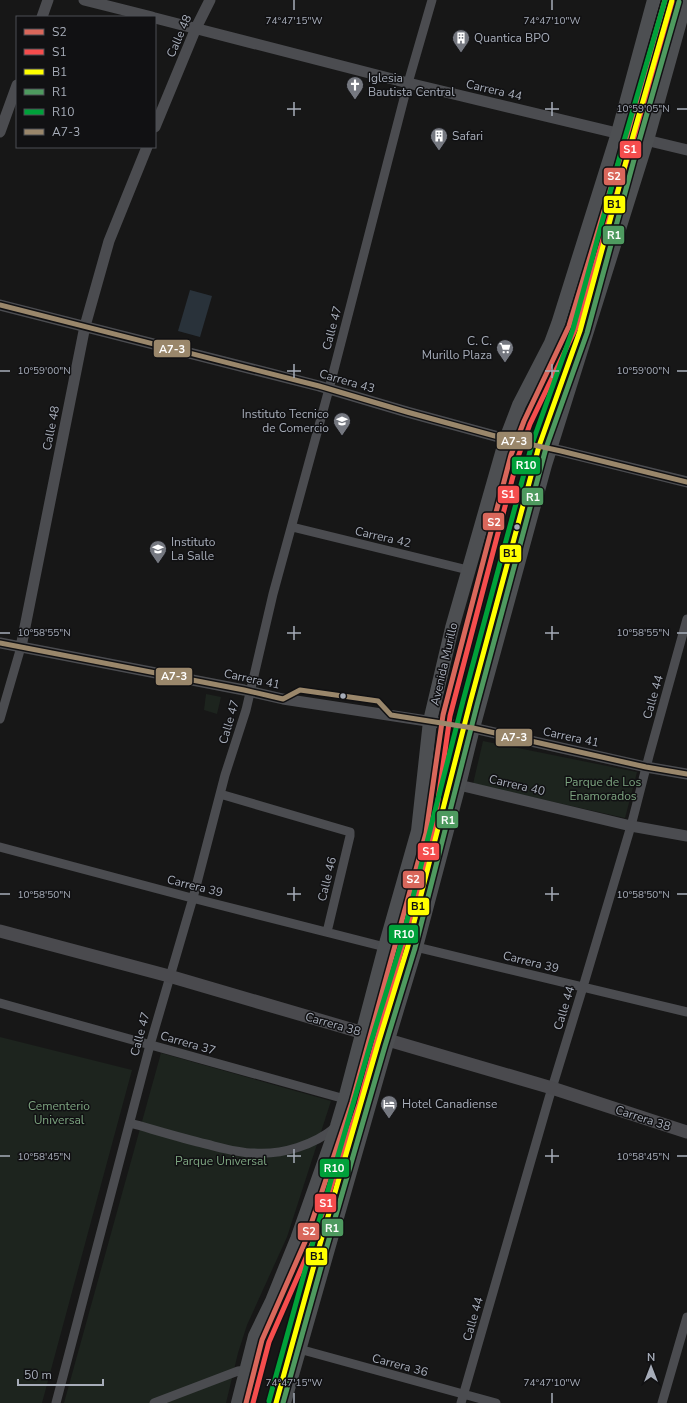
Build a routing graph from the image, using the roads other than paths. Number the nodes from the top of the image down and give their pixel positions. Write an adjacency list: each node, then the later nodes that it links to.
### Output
1 (48, 0): 7 (street)
2 (84, 0): 8 (street, Carrera 44)
3 (210, 0): 10 (street, Calle 48)
4 (432, 0): 11 (street, Calle 47)
5 (654, 0): 15 (main road, Avenida Murillo)
6 (686, 0): 16 (main road)
7 (42, 16)
8 (150, 16)
9 (156, 18): 10 (street, Carrera 44)
10 (196, 28): 11 (street, Carrera 44); 13 (street, Calle 48)
11 (408, 83): 15 (street, Carrera 44); 21 (street, Calle 47)
12 (16, 88): 14 (street)
13 (156, 125)
14 (0, 132)
15 (618, 133): 16 (street, Carrera 44); 22 (main road, Avenida Murillo)
16 (647, 140): 18 (street, Carrera 44); 23 (main road)
17 (146, 148): 20 (street, Calle 48)
18 (687, 150)
19 (0, 305): 20 (street, Carrera 43)
20 (85, 326): 21 (street, Carrera 43); 29 (street, Calle 48)
21 (328, 389): 22 (street, Carrera 43); 25 (street, Calle 47)
22 (506, 439): 23 (street, Carrera 43); 26 (main road, Avenida Murillo)
23 (550, 448): 24 (street, Carrera 43); 33 (main road)
24 (687, 482)
25 (292, 527): 26 (street, Carrera 42); 30 (street, Calle 47)
26 (468, 570): 32 (main road, Avenida Murillo)
27 (687, 619): 34 (street, Calle 44)
28 (0, 643): 29 (street, Carrera 41)
29 (21, 647): 30 (street, Carrera 41); 31 (street, Calle 48)
30 (250, 692): 32 (street, Carrera 41); 37 (street, Calle 47)
31 (0, 719)
32 (430, 721): 33 (street, Carrera 41); 44 (main road, Avenida Murillo)
33 (473, 728): 34 (street, Carrera 41); 36 (main road)
34 (646, 767): 35 (street, Carrera 41); 38 (street, Calle 44)
35 (687, 774)
36 (459, 785): 38 (street, Carrera 40); 45 (main road)
37 (220, 794): 41 (street, Calle 47); 43 (street, Calle 46)
38 (631, 826): 39 (street, Carrera 40); 47 (street, Calle 44)
39 (687, 836)
40 (0, 847): 41 (street, Carrera 39)
41 (193, 898): 43 (street, Carrera 39); 46 (street, Calle 47)
42 (0, 931): 46 (main road, Carrera 38)
43 (327, 932): 44 (street, Carrera 39)
44 (385, 947): 50 (main road, Avenida Murillo)
45 (416, 947): 47 (street, Carrera 39); 51 (main road)
46 (169, 976): 50 (main road, Carrera 38); 52 (street, Calle 47)
47 (583, 987): 49 (street, Carrera 39); 53 (street, Calle 44)
48 (0, 1003): 52 (street, Carrera 37)
49 (687, 1012)
50 (363, 1033): 51 (main road, Carrera 38); 54 (main road, Avenida Murillo)
51 (387, 1040): 53 (main road, Carrera 38); 59 (main road)
52 (150, 1045): 54 (street, Carrera 37); 55 (street, Calle 47)
53 (552, 1088): 57 (main road, Carrera 38); 61 (street, Calle 44)
54 (346, 1099): 56 (main road, Avenida Murillo)
55 (130, 1123): 56 (street); 62 (street, Calle 47)
56 (338, 1126): 60 (main road, Avenida Murillo)
57 (687, 1132)
58 (687, 1317): 67 (street)
59 (299, 1349): 61 (street, Carrera 36); 65 (main road)
60 (246, 1370): 63 (street); 64 (main road, Avenida Murillo)
61 (462, 1399): 66 (street, Carrera 36)
62 (56, 1403)
63 (154, 1403)
64 (238, 1403)
65 (284, 1403)
66 (496, 1403)
67 (662, 1403)

